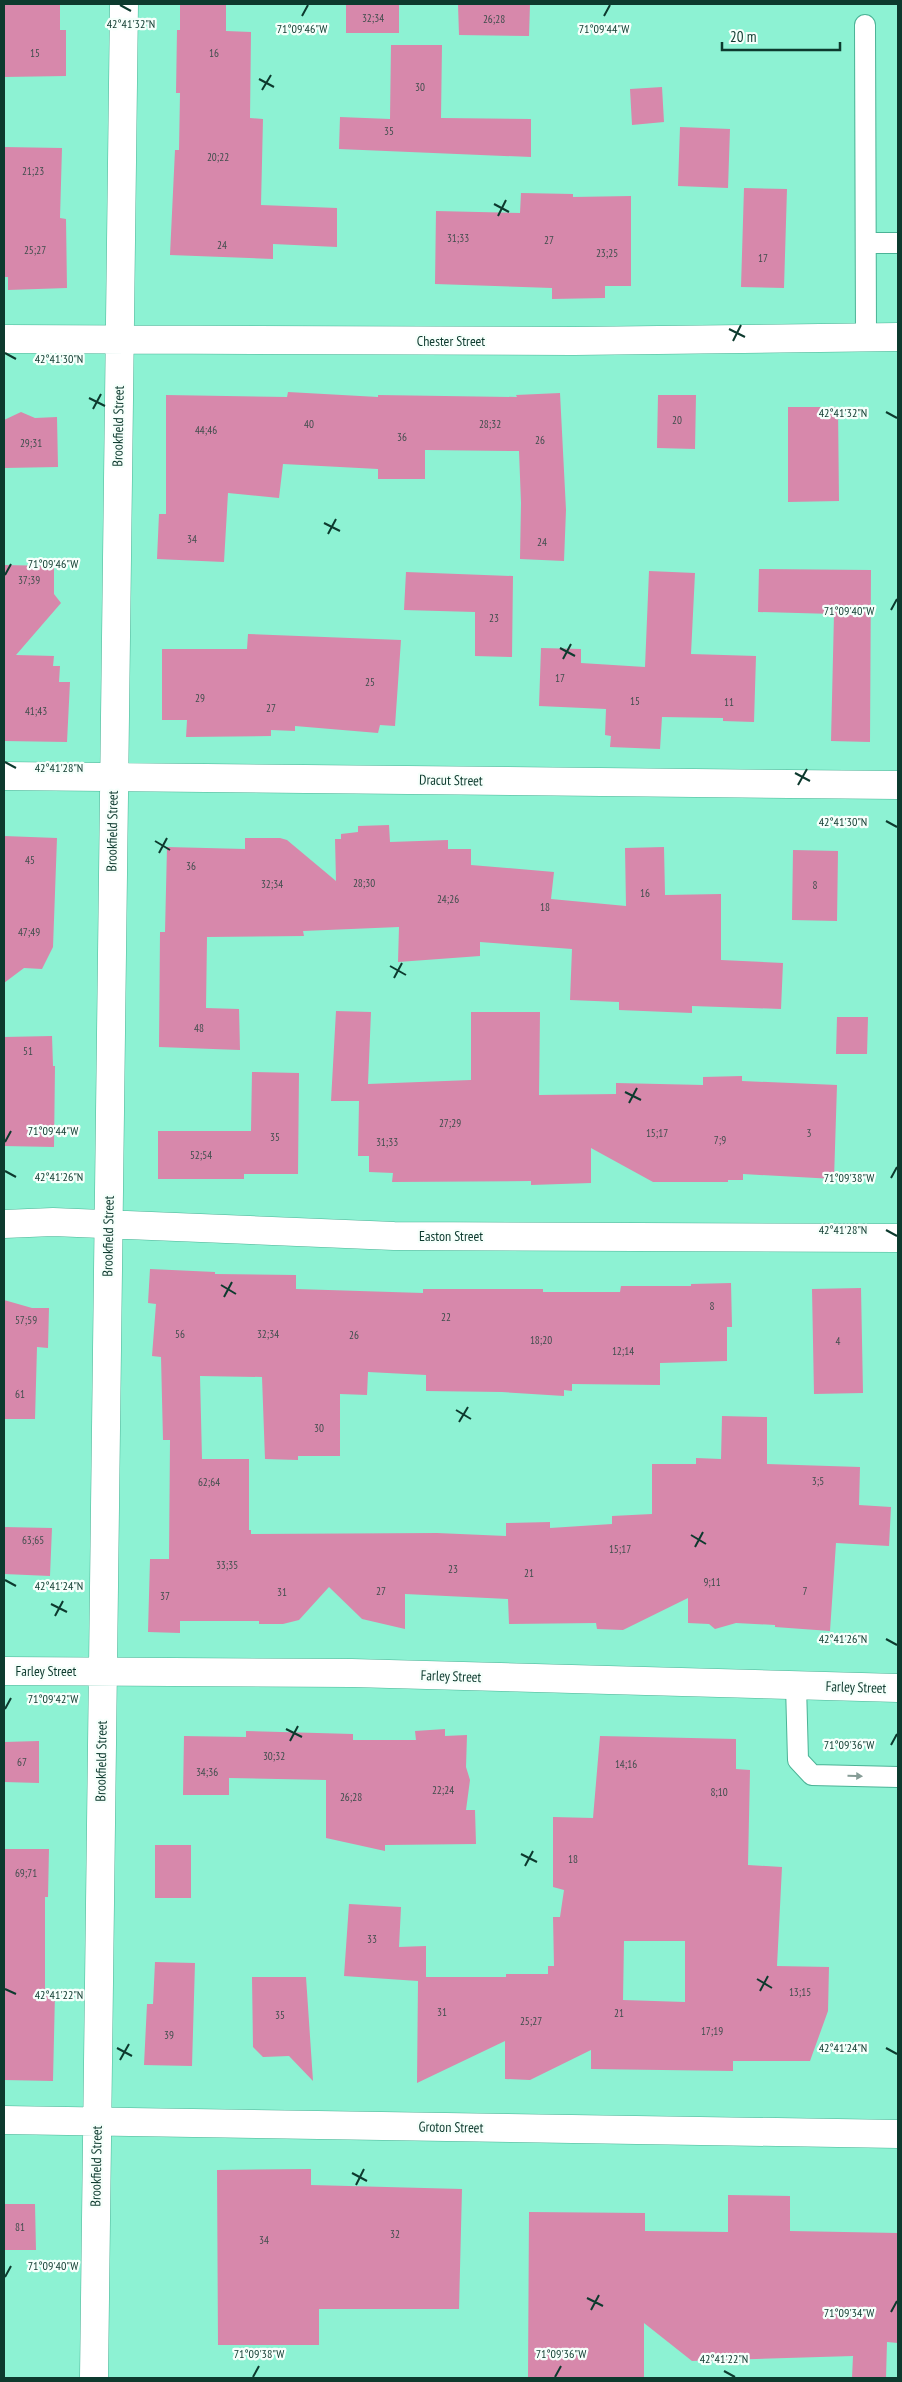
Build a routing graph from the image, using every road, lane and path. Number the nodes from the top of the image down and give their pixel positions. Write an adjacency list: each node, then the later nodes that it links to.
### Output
1 (124, 4): 8 (street, Brookfield Street)
2 (865, 25): 3 (lane)
3 (866, 242): 4 (lane); 6 (lane)
4 (898, 243)
5 (4, 338): 8 (street, Chester Street)
6 (866, 338): 7 (street, Chester Street); 8 (street, Chester Street)
7 (898, 338)
8 (119, 340): 10 (street, Brookfield Street)
9 (4, 776): 10 (street, Dracut Street)
10 (113, 776): 11 (street, Dracut Street); 13 (street, Brookfield Street)
11 (898, 786)
12 (4, 1224): 13 (street, Easton Street)
13 (108, 1224): 14 (street, Easton Street); 16 (street, Brookfield Street)
14 (898, 1238)
15 (4, 1671): 16 (street, Farley Street)
16 (102, 1672): 17 (street, Farley Street); 21 (street, Brookfield Street)
17 (796, 1685): 18 (street, Farley Street); 19 (lane, one-way to 19)
18 (898, 1688)
19 (898, 1777)
20 (4, 2120): 21 (street, Groton Street)
21 (97, 2122): 22 (street, Groton Street); 23 (street, Brookfield Street)
22 (898, 2134)
23 (94, 2378)

